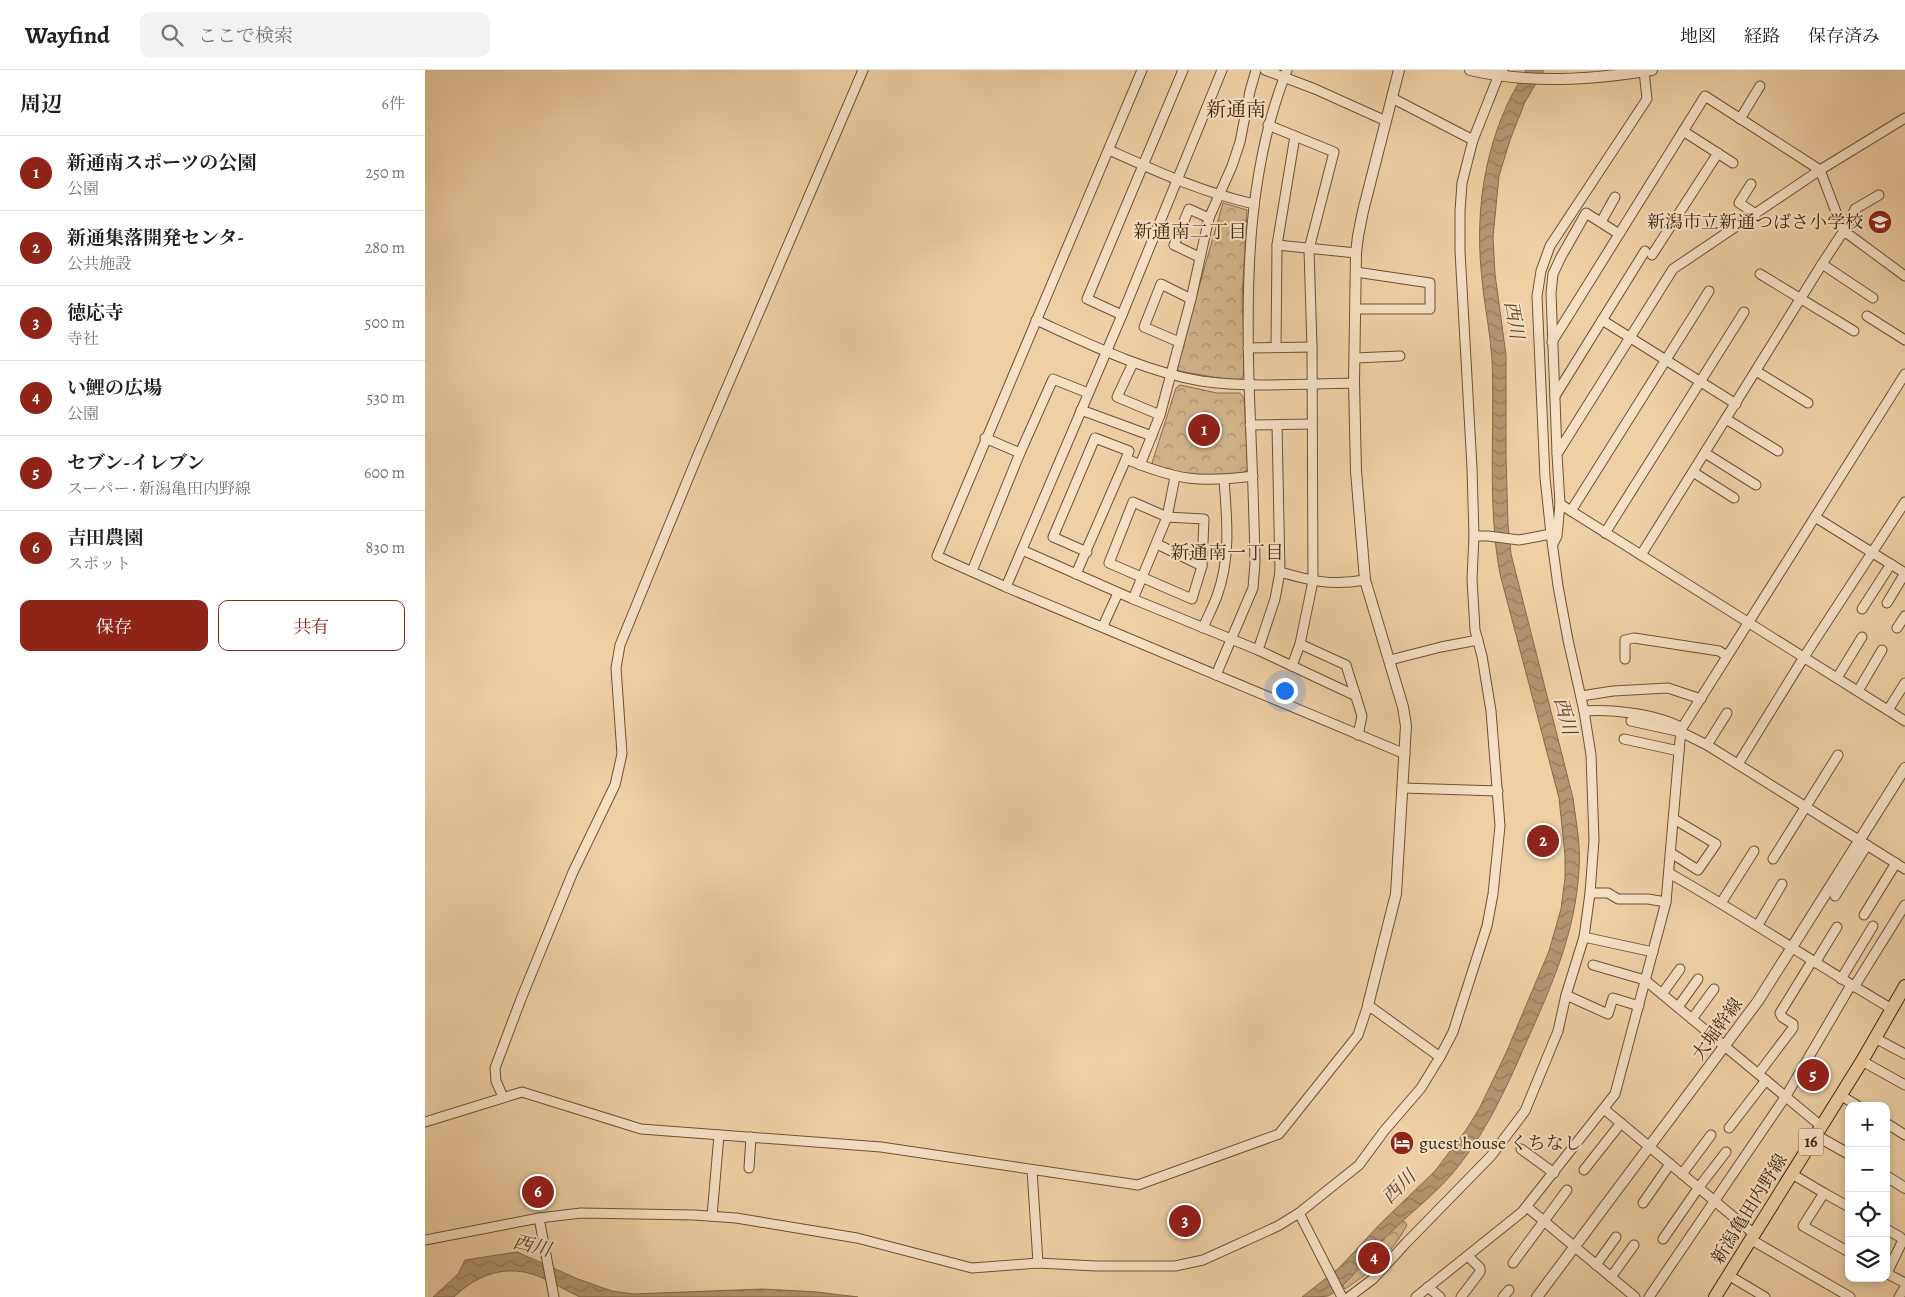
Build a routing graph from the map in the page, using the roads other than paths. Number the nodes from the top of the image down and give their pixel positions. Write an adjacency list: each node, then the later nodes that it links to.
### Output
1 (863, 70): 214 (street)
2 (1142, 70): 21 (street)
3 (1183, 70): 24 (street)
4 (1222, 70): 26 (street)
5 (1256, 70): 29 (street)
6 (1265, 70): 10 (street)
7 (1399, 70): 13 (street)
8 (1470, 70): 11 (street)
9 (1648, 71): 11 (street); 105 (street)
10 (1285, 73): 16 (street); 17 (street)
11 (1501, 73): 20 (street)
12 (1760, 86): 15 (street)
13 (1392, 98): 16 (street); 20 (street)
14 (1905, 118): 25 (street)
15 (1740, 119): 18 (street); 25 (street)
16 (1386, 121): 39 (street)
17 (1268, 125): 19 (street); 31 (street)
18 (1683, 131): 22 (street); 36 (street)
19 (1295, 136): 37 (street); 38 (street)
20 (1473, 140): 106 (street)
21 (1109, 150): 24 (street); 53 (street)
22 (1717, 153): 23 (street); 54 (street)
23 (1733, 163)
24 (1143, 165): 26 (street); 51 (street)
25 (1820, 170): 32 (street); 35 (street)
26 (1176, 181): 29 (street); 51 (street)
27 (1751, 184): 32 (street)
28 (1879, 195): 35 (street)
29 (1218, 196): 31 (street); 33 (street)
30 (1615, 198): 34 (street)
31 (1254, 204): 61 (street)
32 (1756, 214): 56 (street)
33 (1209, 218): 40 (street); 40 (street)
34 (1601, 222): 36 (street); 59 (street)
35 (1844, 233): 41 (street); 44 (street)
36 (1619, 234): 59 (street)
37 (1277, 245): 38 (street); 62 (street)
38 (1309, 249): 39 (street); 60 (street)
39 (1357, 253): 42 (street)
40 (1199, 257): 48 (street)
41 (1822, 264): 46 (street); 47 (street)
42 (1356, 272): 49 (street); 49 (street)
43 (1760, 274): 46 (street)
44 (1905, 276)
45 (1709, 291): 66 (street)
46 (1801, 298): 55 (street); 68 (street)
47 (1873, 298)
48 (1191, 299): 58 (street); 58 (street)
49 (1355, 309): 65 (street)
50 (1744, 312): 71 (street)
51 (1122, 315): 63 (street)
52 (1867, 316): 57 (street)
53 (1036, 320): 63 (street); 86 (street)
54 (1602, 320): 56 (street); 76 (street)
55 (1854, 331)
56 (1630, 338): 66 (street); 90 (street)
57 (1905, 340)
58 (1179, 342): 69 (street)
59 (1552, 342): 76 (street)
60 (1312, 347): 62 (street); 74 (street)
61 (1248, 348): 62 (street); 73 (street)
62 (1276, 348)
63 (1105, 352): 67 (street); 75 (street)
64 (1400, 356): 65 (street)
65 (1355, 358): 72 (street)
66 (1665, 360): 71 (street); 101 (street)
67 (1133, 363): 69 (street); 80 (street)
68 (1756, 371): 77 (street); 78 (street)
69 (1170, 374): 73 (street); 80 (street)
70 (1905, 374): 103 (street)
71 (1700, 382): 78 (street); 104 (street)
72 (1354, 383): 74 (street); 120 (street)
73 (1249, 384): 74 (street); 83 (street)
74 (1312, 384): 82 (street)
75 (1088, 393): 79 (street); 88 (street)
76 (1555, 396): 90 (street)
77 (1808, 403)
78 (1736, 404): 81 (street)
79 (1081, 410): 85 (street); 109 (street)
80 (1160, 415): 85 (street)
81 (1726, 419): 87 (street); 89 (street)
82 (1311, 424): 84 (street); 121 (street)
83 (1250, 425): 84 (street); 94 (street)
84 (1277, 425): 116 (street)
85 (1152, 436): 92 (street)
86 (985, 438): 88 (street); 115 (street)
87 (1778, 452)
88 (1020, 453): 115 (street)
89 (1705, 453): 93 (street); 97 (street)
90 (1557, 454): 100 (street)
91 (1126, 459): 92 (street); 110 (street); 110 (street)
92 (1140, 465): 95 (street)
93 (1693, 472): 98 (street); 112 (street)
94 (1253, 476): 96 (street); 133 (street)
95 (1175, 477): 96 (street); 102 (street)
96 (1224, 480): 130 (street)
97 (1756, 485)
98 (1734, 498)
99 (1905, 502): 111 (street)
100 (1560, 504): 101 (street); 108 (street)
101 (1571, 511): 104 (street)
102 (1167, 517): 107 (street); 114 (street); 119 (street)
103 (1815, 517): 111 (street); 128 (street)
104 (1605, 533): 112 (street)
105 (1551, 534): 106 (street); 108 (street)
106 (1474, 536): 134 (street)
107 (1157, 544): 114 (street); 119 (street)
108 (1553, 544): 148 (street)
109 (1022, 550): 118 (street); 122 (street)
110 (1087, 552): 118 (street)
111 (1873, 553): 113 (street); 139 (street)
112 (1641, 555): 128 (street)
113 (1891, 564): 117 (street); 126 (street)
114 (1202, 566): 119 (street)
115 (973, 571): 122 (street)
116 (1279, 572): 121 (street); 136 (street)
117 (1905, 573): 125 (street)
118 (1076, 574): 123 (street)
119 (1141, 577): 124 (street)
120 (1365, 580): 121 (street); 141 (street)
121 (1313, 581): 135 (street)
122 (1006, 586): 129 (street)
123 (1118, 593): 124 (street); 129 (street)
124 (1133, 599): 130 (street)
125 (1887, 603)
126 (1862, 609)
127 (1905, 616): 131 (street)
128 (1748, 623): 138 (street); 139 (street)
129 (1103, 626): 143 (street)
130 (1203, 628): 133 (street)
131 (1897, 628)
132 (1862, 637): 144 (street)
133 (1232, 639): 136 (street); 143 (street)
134 (1478, 640): 141 (street); 165 (street)
135 (1300, 644): 142 (street); 147 (street)
136 (1258, 650): 142 (street)
137 (1882, 650): 146 (street)
138 (1727, 656): 140 (street); 149 (street)
139 (1804, 657): 144 (street); 162 (street)
140 (1625, 659)
141 (1390, 660): 160 (street)
142 (1293, 666): 147 (street)
143 (1216, 674): 156 (street)
144 (1837, 678): 146 (street)
145 (1905, 683): 150 (street)
146 (1858, 691): 150 (street)
147 (1356, 696): 156 (street)
148 (1581, 696): 149 (street); 151 (street)
149 (1701, 700): 155 (street)
150 (1888, 710): 154 (street)
151 (1584, 711): 155 (street); 176 (street)
152 (1727, 713): 158 (street)
153 (1631, 721): 155 (street)
154 (1905, 721)
155 (1682, 730): 158 (street); 159 (street)
156 (1358, 735): 160 (street)
157 (1623, 740): 159 (street)
158 (1707, 745): 162 (street)
159 (1679, 752): 167 (street)
160 (1405, 754): 164 (street)
161 (1838, 755): 166 (street)
162 (1738, 764): 166 (street)
163 (1905, 768): 168 (street, 大堀幹線)
164 (1403, 788): 165 (street); 199 (street)
165 (1498, 791): 207 (street)
166 (1805, 807): 168 (street); 171 (street)
167 (1674, 819): 170 (street); 170 (street)
168 (1864, 843): 172 (street); 177 (street); 186 (street, 大堀幹線)
169 (1754, 851): 179 (street)
170 (1671, 854): 174 (street)
171 (1773, 859)
172 (1896, 864): 173 (street); 181 (street)
173 (1905, 869)
174 (1669, 873): 178 (street); 179 (street)
175 (1783, 884): 182 (street)
176 (1590, 893): 178 (street); 185 (street)
177 (1835, 896)
178 (1666, 902): 187 (street)
179 (1721, 903): 182 (street)
180 (1905, 905): 194 (street)
181 (1864, 915)
182 (1757, 925): 186 (street)
183 (1873, 926): 192 (street)
184 (1837, 927): 188 (street)
185 (1584, 937): 187 (street); 198 (street)
186 (1792, 948): 188 (street); 205 (street, 大堀幹線)
187 (1653, 952): 193 (street)
188 (1814, 962): 192 (street); 209 (street)
189 (1593, 965): 193 (street)
190 (1680, 969): 196 (street)
191 (1698, 979): 201 (street)
192 (1841, 979): 194 (street)
193 (1645, 980): 196 (street); 200 (street)
194 (1853, 986): 202 (street); 213 (street)
195 (1714, 989): 203 (street)
196 (1662, 994): 201 (street)
197 (1903, 994): 202 (main road, 新潟亀田内野線 / 16)
198 (1566, 995): 200 (street); 270 (street)
199 (1368, 1005): 207 (street); 232 (street)
200 (1639, 1006): 216 (street)
201 (1678, 1007): 203 (street)
202 (1892, 1009): 204 (main road, 新潟亀田内野線 / 16)
203 (1693, 1019): 205 (street)
204 (1875, 1038): 206 (street); 208 (main road, 新潟亀田内野線 / 16)
205 (1725, 1046): 209 (street); 226 (street, 大堀幹線)
206 (1905, 1054)
207 (1440, 1057): 246 (street)
208 (1862, 1061): 211 (street); 212 (main road, 新潟亀田内野線 / 16)
209 (1759, 1073): 210 (street)
210 (1766, 1080): 213 (street); 220 (street)
211 (1905, 1086)
212 (1840, 1095): 215 (street); 221 (main road, 新潟亀田内野線 / 16)
213 (1786, 1096): 221 (street); 242 (street)
214 (503, 1097): 217 (street); 222 (street)
215 (1851, 1102)
216 (1604, 1109): 218 (street); 234 (street)
217 (425, 1122)
218 (1621, 1123): 226 (street); 233 (street)
219 (1890, 1126): 224 (street)
220 (1729, 1128)
221 (1818, 1131): 228 (street); 236 (main road, 新潟亀田内野線 / 16)
222 (719, 1135): 225 (street); 247 (street)
223 (1711, 1135): 235 (street)
224 (1905, 1135)
225 (751, 1137): 231 (street); 232 (street)
226 (1650, 1148): 230 (street); 256 (street, 大堀幹線)
227 (1521, 1149): 234 (street)
228 (1845, 1151)
229 (1727, 1152): 238 (street)
230 (1670, 1164): 235 (street); 243 (street)
231 (749, 1168)
232 (1032, 1170): 259 (street)
233 (1584, 1170)
234 (1554, 1174): 245 (street)
235 (1682, 1174): 238 (street)
236 (1792, 1174): 241 (street); 251 (main road, 新潟亀田内野線 / 16)
237 (1890, 1179): 239 (street)
238 (1699, 1187): 242 (street); 253 (street)
239 (1905, 1188)
240 (1567, 1190): 249 (street)
241 (1824, 1193): 244 (street); 257 (street)
242 (1715, 1201): 251 (street); 276 (street)
243 (1643, 1203)
244 (1845, 1205)
245 (1527, 1207): 249 (street); 258 (street)
246 (1299, 1213): 259 (street); 269 (street)
247 (713, 1216): 248 (street); 259 (street)
248 (539, 1218): 254 (street); 268 (street)
249 (1544, 1220): 256 (street); 260 (street)
250 (1890, 1230): 262 (street)
251 (1752, 1236): 263 (main road, 新潟亀田内野線 / 16); 279 (street)
252 (1616, 1237): 261 (street)
253 (1663, 1239)
254 (425, 1240)
255 (1634, 1245): 265 (street)
256 (1574, 1246): 261 (street); 274 (street, 大堀幹線)
257 (1845, 1250)
258 (1468, 1256): 267 (street); 273 (street)
259 (1039, 1263)
260 (1513, 1264)
261 (1596, 1265): 265 (street)
262 (1890, 1267)
263 (1729, 1275): 277 (main road, 新潟亀田内野線 / 16); 278 (street)
264 (1890, 1275): 266 (street)
265 (1611, 1277): 275 (street)
266 (1905, 1285): 280 (street)
267 (1428, 1287): 271 (street); 272 (street)
268 (553, 1294)
269 (1341, 1294)
270 (1349, 1297)
271 (1416, 1297)
272 (1440, 1297)
273 (1461, 1297)
274 (1537, 1297)
275 (1635, 1297)
276 (1649, 1297)
277 (1715, 1297)
278 (1765, 1297)
279 (1850, 1297)
280 (1899, 1297)

